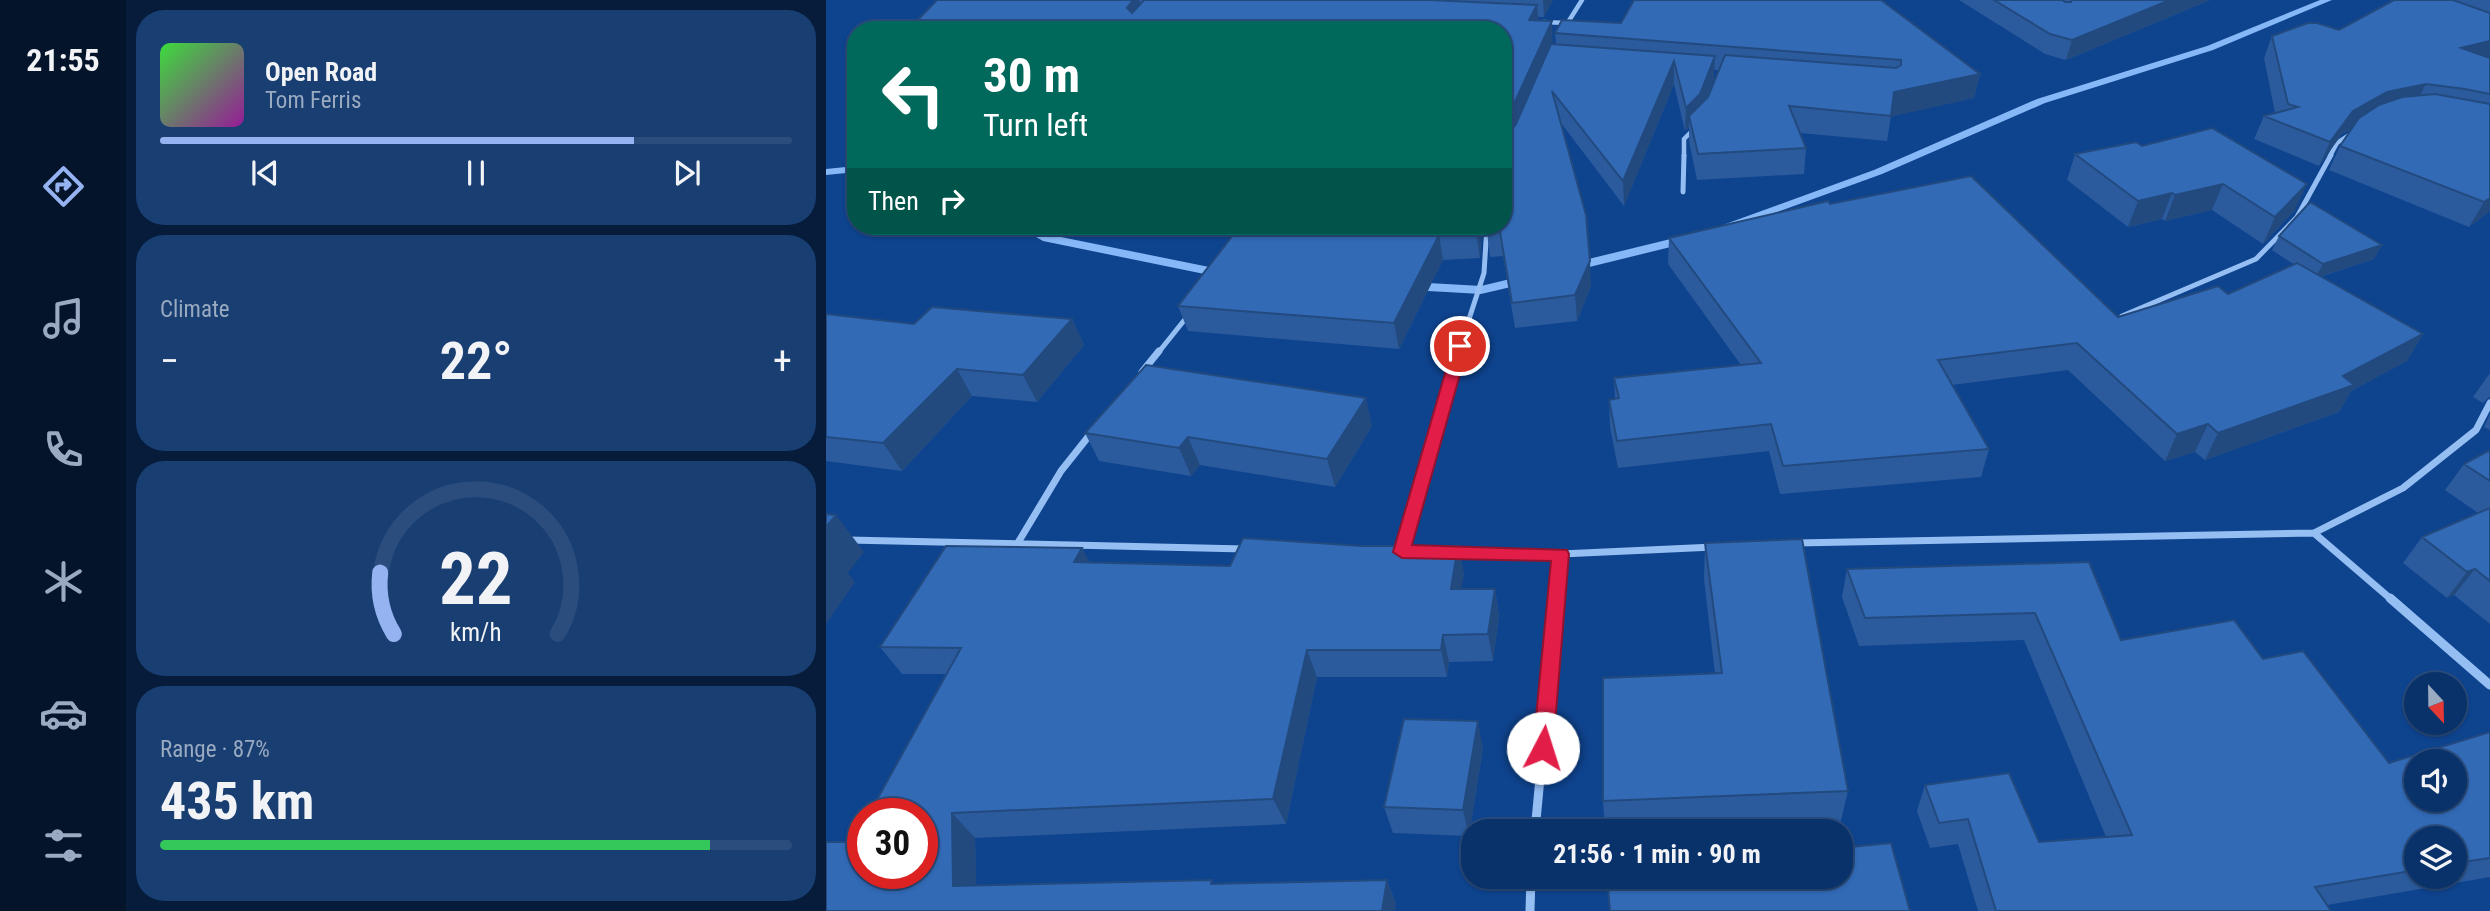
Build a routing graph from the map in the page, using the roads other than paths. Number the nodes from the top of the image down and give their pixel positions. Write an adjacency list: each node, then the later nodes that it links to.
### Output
1 (1582, 0): 3 (street)
2 (1540, 22): 3 (street)
3 (1567, 23): 4 (street)
4 (1561, 36)
5 (1703, 120): 7 (street)
6 (2359, 128): 10 (street)
7 (1683, 192)
8 (1486, 235): 21 (street)
9 (1194, 308): 11 (street)
10 (2108, 322)
11 (1137, 378)
12 (2490, 403): 14 (street)
13 (1094, 430): 17 (street)
14 (2315, 533): 16 (street); 25 (street)
15 (839, 540): 17 (street)
16 (1789, 544)
17 (1016, 546): 19 (street)
18 (1722, 547): 24 (street)
19 (1250, 549)
20 (1388, 552): 21 (street)
21 (1402, 552): 22 (street)
22 (1415, 552)
23 (1441, 552): 24 (street)
24 (1561, 554): 26 (street)
25 (2490, 685)
26 (1536, 819)
27 (1531, 889): 28 (street)
28 (1530, 911)

